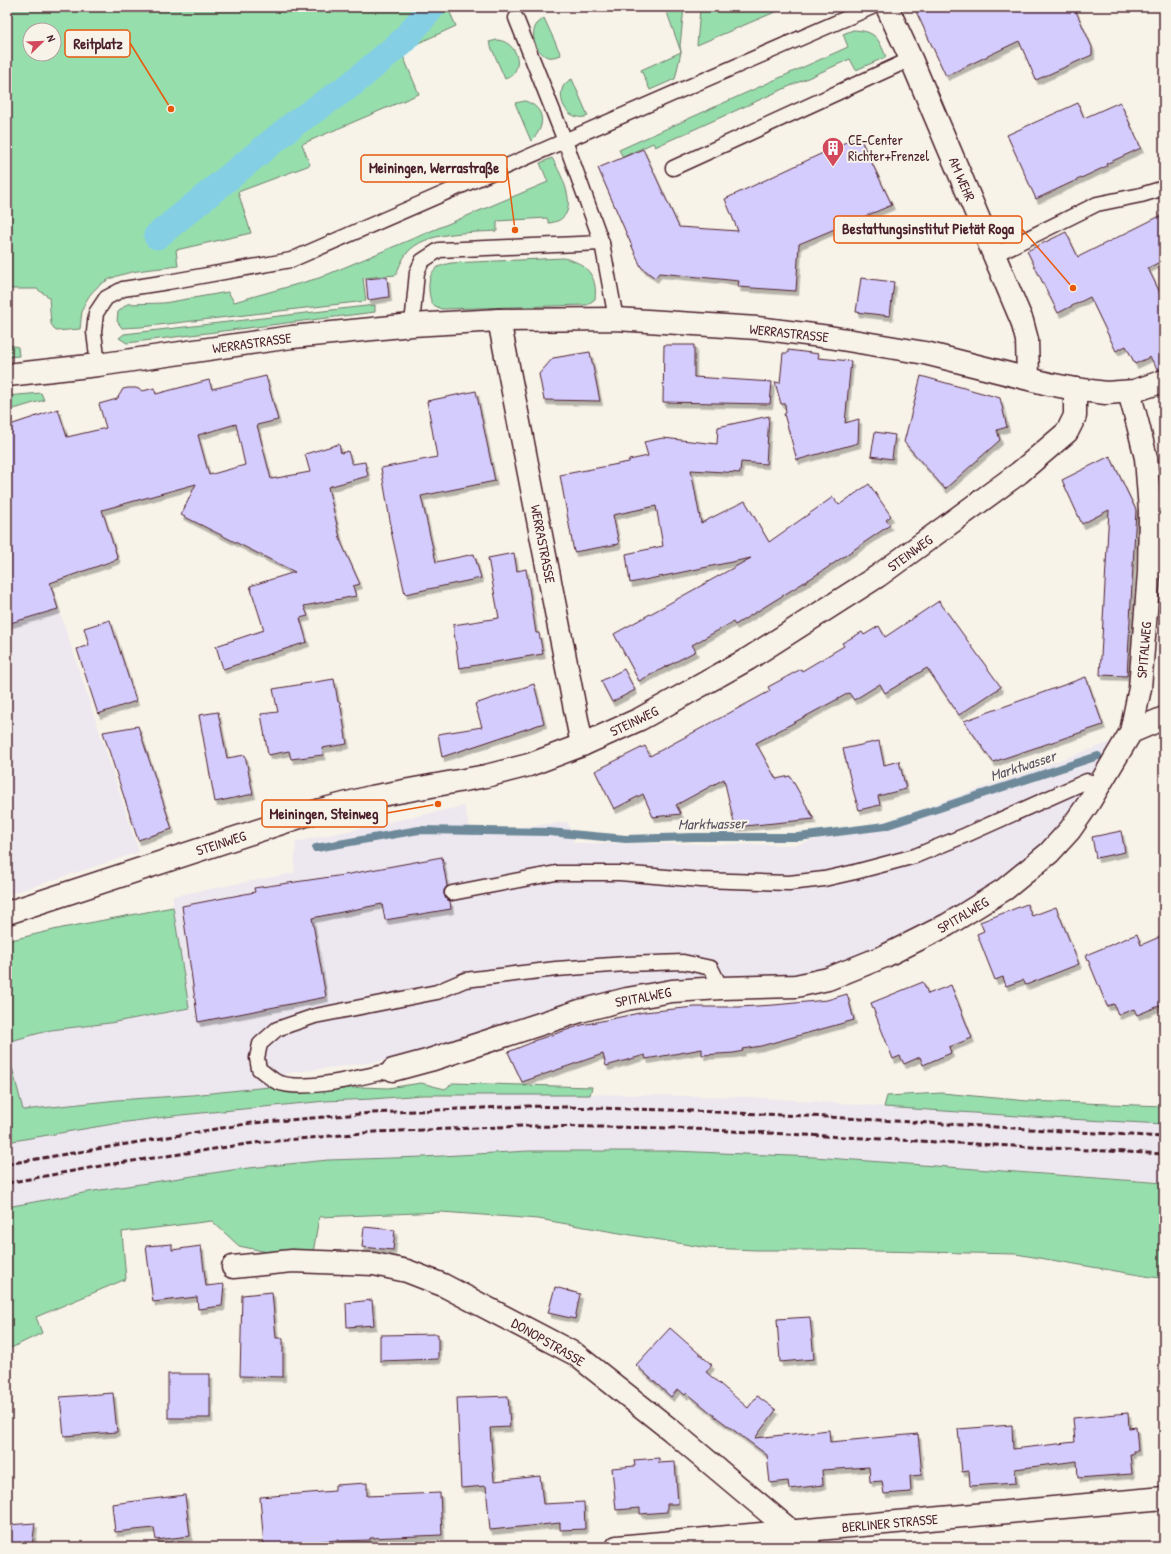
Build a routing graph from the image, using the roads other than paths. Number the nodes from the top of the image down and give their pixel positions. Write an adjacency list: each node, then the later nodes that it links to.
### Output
1 (872, 7): 5 (lane)
2 (887, 7): 4 (street, AM WEHR)
3 (516, 18): 5 (lane)
4 (911, 59): 6 (lane); 9 (street, AM WEHR)
5 (565, 141): 8 (lane); 13 (lane)
6 (673, 168)
7 (1164, 188): 9 (lane)
8 (602, 243): 10 (lane); 12 (lane)
9 (994, 255): 15 (street, AM WEHR)
10 (616, 319): 11 (street, WERRASTRASSE); 15 (street, WERRASTRASSE)
11 (499, 320): 12 (street, WERRASTRASSE); 21 (street, WERRASTRASSE)
12 (412, 325): 13 (street, WERRASTRASSE)
13 (98, 365): 14 (street, WERRASTRASSE)
14 (7, 375)
15 (1028, 378): 17 (street, WERRASTRASSE)
16 (1164, 381): 18 (street)
17 (1075, 389): 18 (street); 21 (street, STEINWEG)
18 (1129, 392): 20 (street, SPITALWEG)
19 (1164, 718): 20 (street)
20 (1132, 732): 22 (street, SPITALWEG)
21 (582, 745): 24 (street, STEINWEG)
22 (1100, 785): 23 (lane); 25 (street, SPITALWEG)
23 (452, 893)
24 (7, 913)
25 (721, 988): 26 (street, SPITALWEG); 26 (lane)
26 (393, 1070)
27 (233, 1267): 29 (street, DONOPSTRASSE)
28 (1164, 1498): 29 (street, BERLINER STRASSE)
29 (793, 1532): 30 (street, BERLINER STRASSE); 31 (street, DONOPSTRASSE)
30 (617, 1547)
31 (810, 1547)

